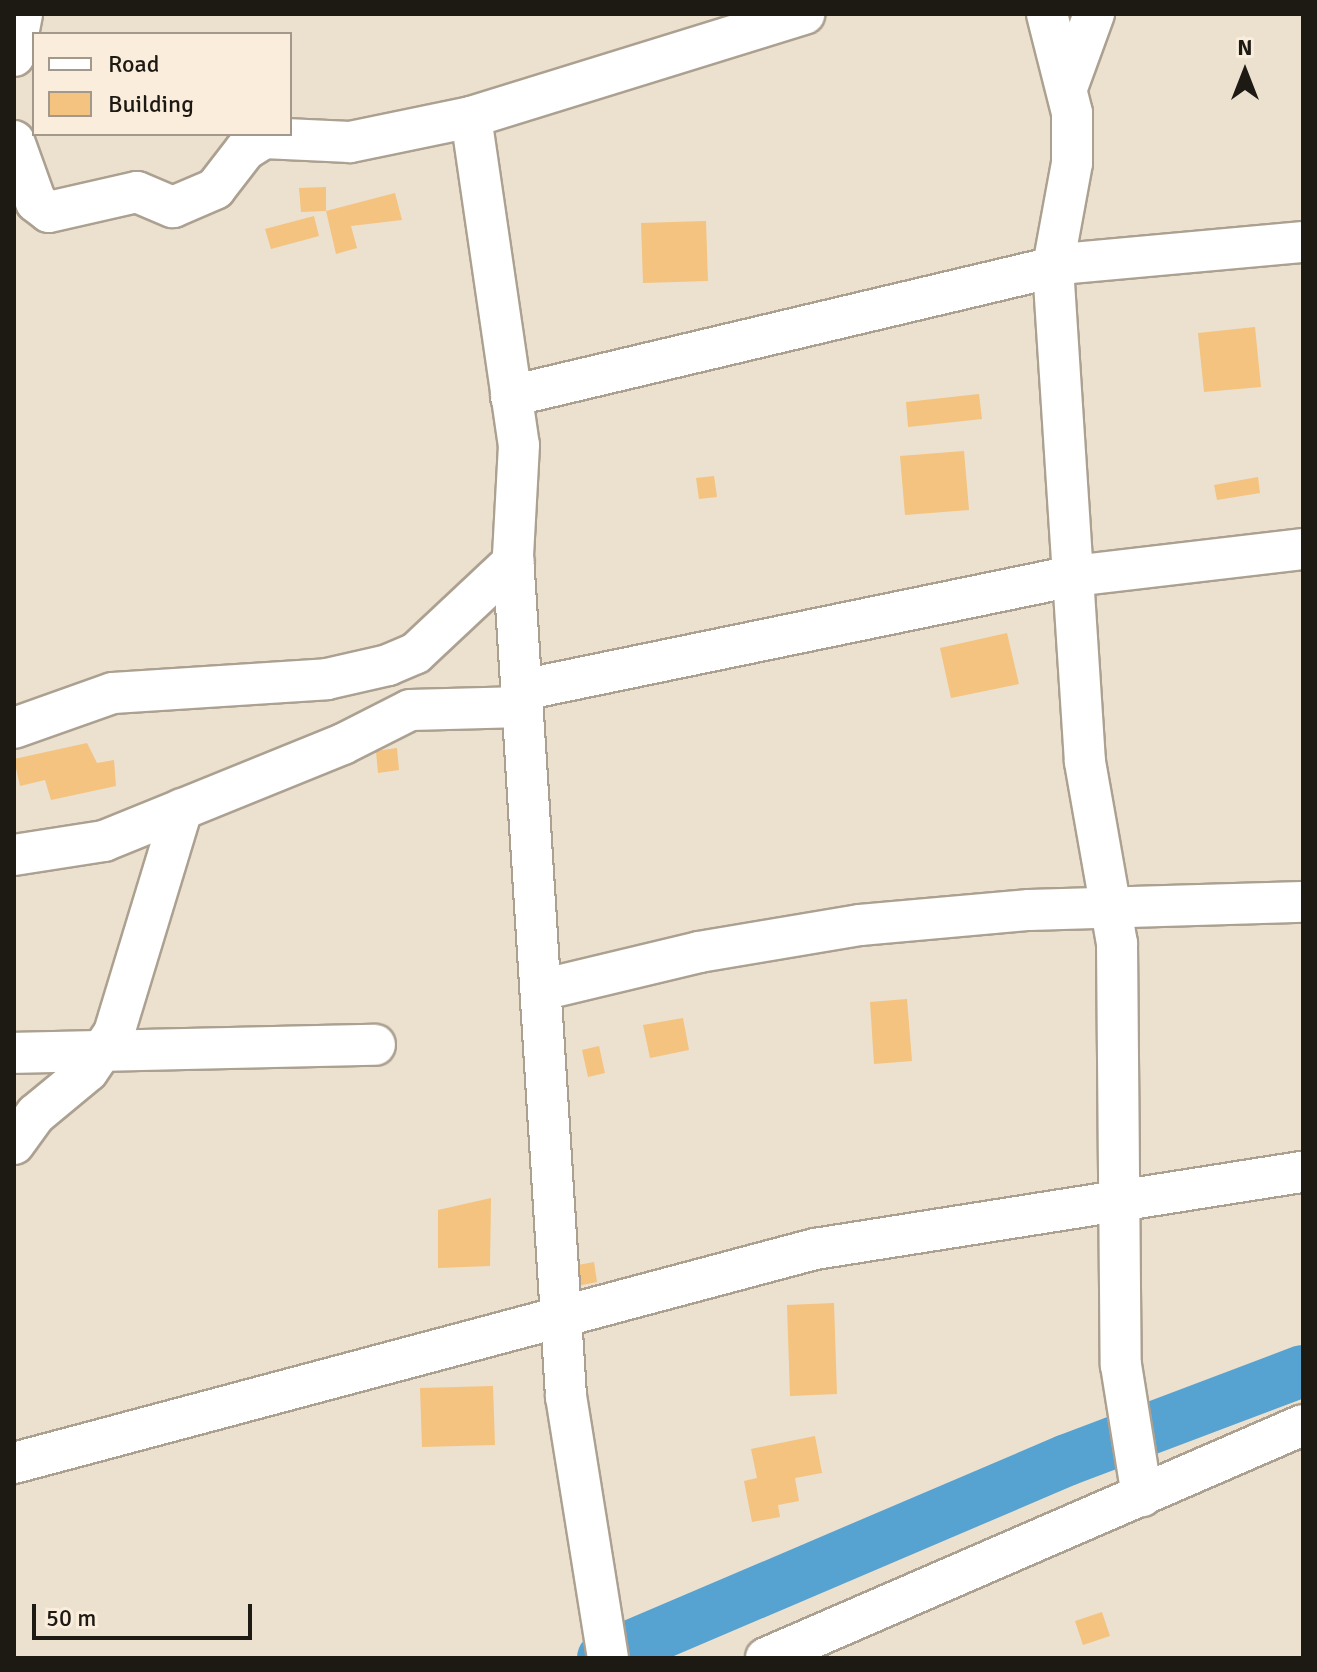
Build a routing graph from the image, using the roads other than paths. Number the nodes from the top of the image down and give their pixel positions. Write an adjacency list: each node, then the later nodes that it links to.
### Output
1 (22, 14): 6 (street)
2 (804, 14): 5 (street)
3 (1047, 14): 7 (street)
4 (1094, 14): 7 (street)
5 (740, 22): 8 (street)
6 (14, 56)
7 (1067, 88): 12 (street)
8 (471, 117): 9 (street); 13 (street)
9 (16, 143): 10 (street)
10 (14, 204)
11 (1303, 242): 12 (street)
12 (1053, 267): 13 (street); 16 (street)
13 (511, 396): 15 (street)
14 (1303, 549): 16 (street)
15 (514, 561): 17 (street); 18 (street)
16 (1073, 576): 17 (street); 22 (street)
17 (522, 698): 19 (street); 23 (street)
18 (14, 728)
19 (182, 809): 20 (street); 25 (street)
20 (14, 855)
21 (1303, 902): 22 (street)
22 (1112, 908): 23 (street); 29 (street)
23 (541, 990): 30 (street)
24 (375, 1045): 25 (street)
25 (104, 1051): 26 (street); 27 (street)
26 (14, 1053)
27 (14, 1144)
28 (1303, 1172): 29 (street)
29 (1118, 1199): 30 (street); 33 (street)
30 (561, 1314): 32 (street); 34 (street)
31 (1303, 1425): 33 (street)
32 (14, 1463)
33 (1142, 1496): 35 (street)
34 (608, 1658)
35 (766, 1658)

